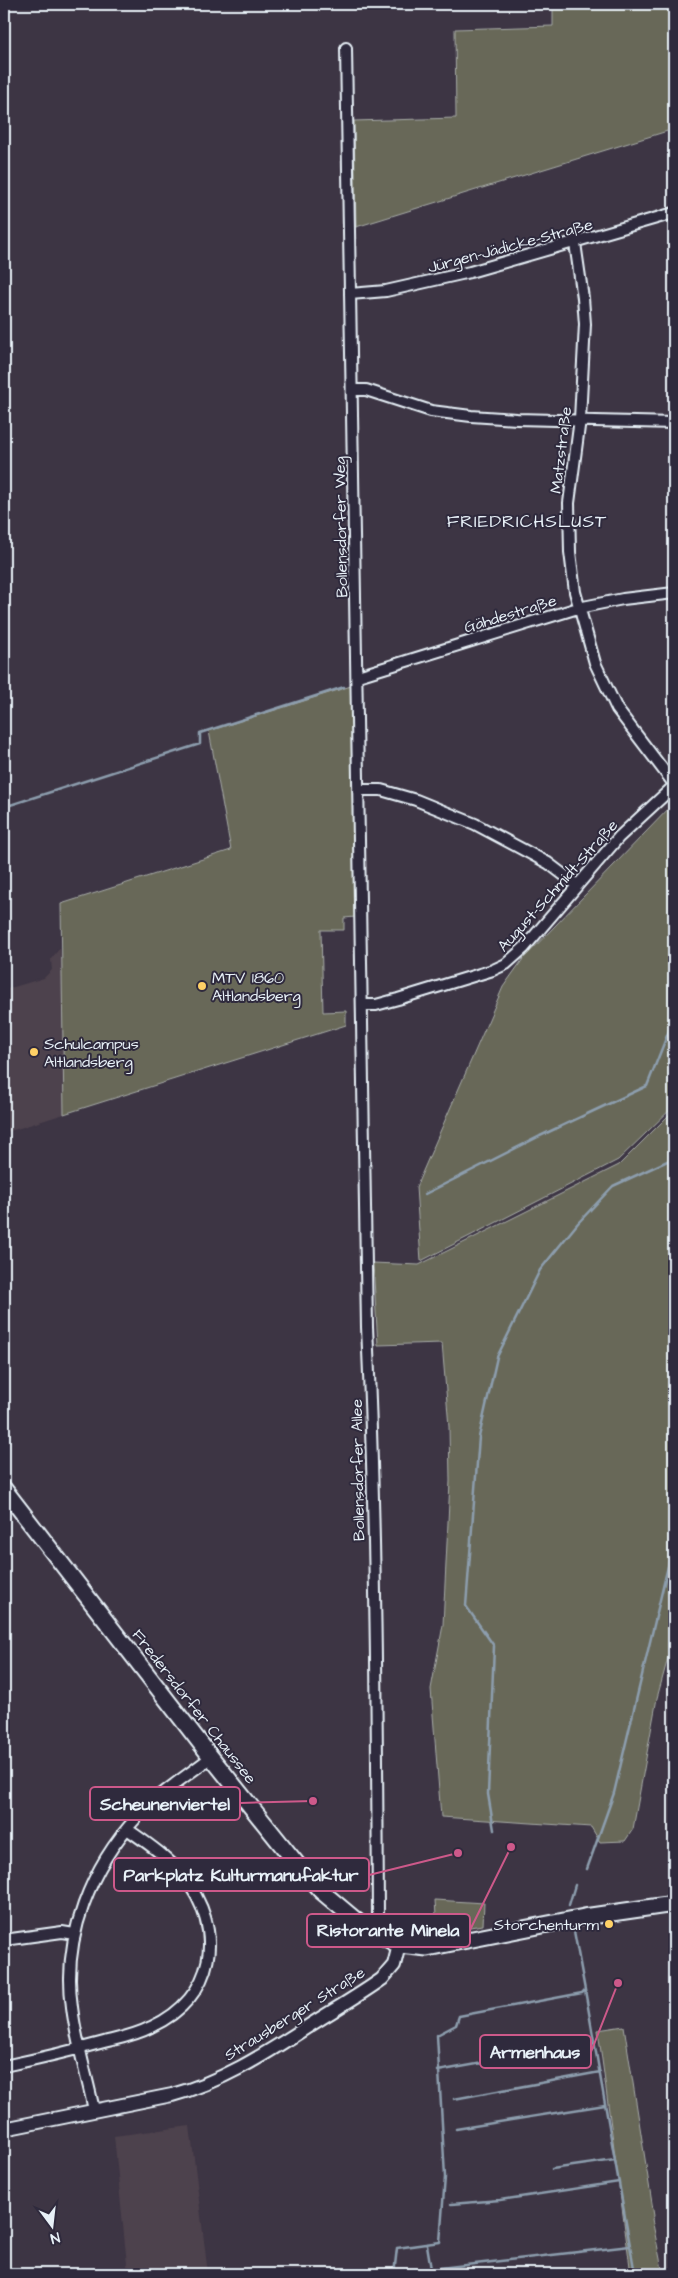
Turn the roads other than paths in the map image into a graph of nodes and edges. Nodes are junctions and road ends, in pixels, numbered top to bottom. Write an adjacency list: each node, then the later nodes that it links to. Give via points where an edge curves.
1 (346, 48): 4 (street, Bollensdorfer Weg)
2 (674, 213): 3 (street, Jürgen-Jädicke-Straße)
3 (575, 243): 4 (street, Jürgen-Jädicke-Straße, via 415,285); 6 (street, Matzstraße, via 585,324)
4 (350, 294): 5 (street, Bollensdorfer Weg)
5 (352, 390): 6 (street, via 366,390 431,410 463,415); 10 (street, Bollensdorfer Weg)
6 (580, 419): 7 (street); 9 (street, Matzstraße, via 570,481 568,528)
7 (674, 422)
8 (674, 593): 9 (street, Gähdestraße)
9 (578, 608): 10 (street, Gähdestraße); 11 (street, Matzstraße, via 595,663 617,709)
10 (358, 676): 12 (street, Bollensdorfer Weg)
11 (674, 785): 13 (street, August-Schmidt-Straße)
12 (358, 790): 13 (street, via 381,790 416,800 475,824 548,863); 14 (street, Bollensdorfer Weg)
13 (577, 885): 14 (street, August-Schmidt-Straße, via 524,948 506,964 398,999)
14 (363, 1006): 19 (street, Bollensdorfer Allee, via 377,1724 378,1918)
15 (4, 1489): 16 (main road, Fredersdorfer Chaussee)
16 (211, 1757): 17 (street, via 150,1804); 19 (main road, Fredersdorfer Chaussee, via 321,1891)
17 (127, 1829): 20 (street, via 90,1887); 23 (street, via 166,1858 193,1891 206,1919 208,1963 193,1996 162,2021 138,2032)
18 (674, 1904): 22 (main road, via 440,1946)
19 (373, 1933): 22 (main road, Fredersdorfer Chaussee)
20 (74, 1934): 21 (street, via 62,1932); 23 (street, via 70,1984)
21 (4, 1940)
22 (399, 1945): 25 (street, Strausberger Straße, via 394,1965 382,1979 226,2076 190,2090)
23 (80, 2049): 24 (street); 25 (street)
24 (4, 2066)
25 (94, 2110): 26 (street, Strausberger Straße)
26 (4, 2129)

